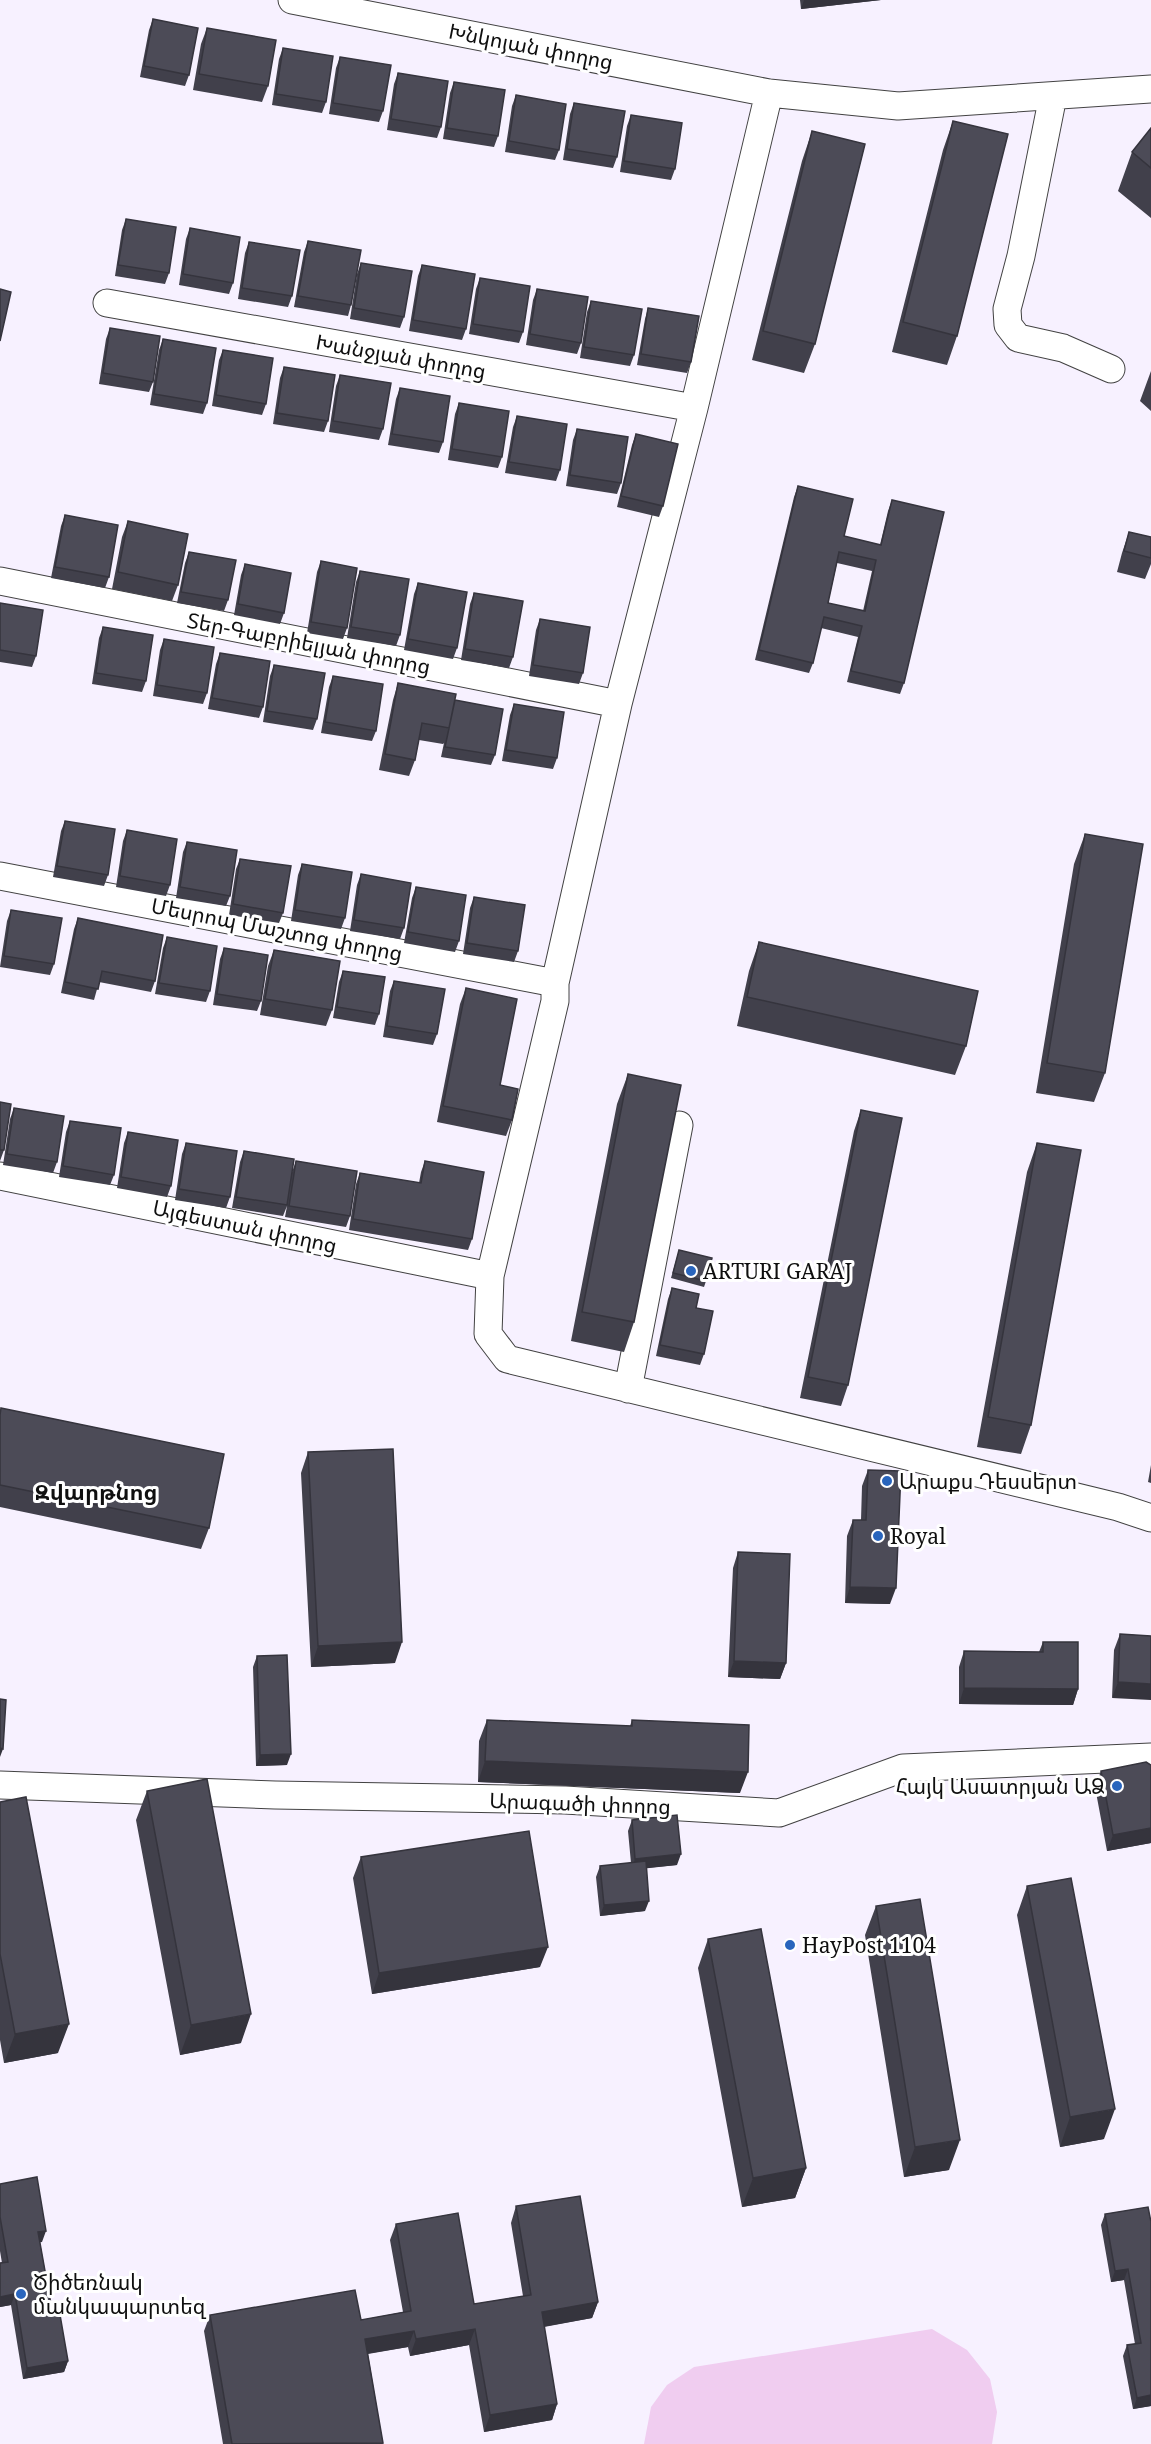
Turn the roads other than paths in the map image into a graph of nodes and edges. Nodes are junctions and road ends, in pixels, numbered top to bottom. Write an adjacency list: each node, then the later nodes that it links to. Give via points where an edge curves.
1 (292, 0): 3 (street, Խնկոյան փողոց)
2 (1151, 89): 4 (street, Խնկոյան փողոց)
3 (769, 93): 4 (street, Խնկոյան փողոց, via 898,106); 7 (street)
4 (1053, 96): 6 (street, via 1007,309 1008,325 1018,338 1063,348)
5 (107, 303): 7 (street, Խանջյան փողոց)
6 (1111, 369)
7 (694, 408): 9 (street)
8 (0, 581): 9 (street, Տեր-Գաբրիելյան փողոց)
9 (618, 704): 11 (street)
10 (0, 876): 11 (street, Մեսրոպ Մաշտոց փողոց)
11 (555, 983): 14 (street, via 555,1001)
12 (679, 1125): 15 (street)
13 (0, 1176): 14 (street, Այգեստան փողոց)
14 (490, 1276): 15 (street, via 488,1334 507,1359)
15 (628, 1389): 16 (street)
16 (1151, 1518)
17 (1151, 1757): 18 (street, Արագածի փողոց, via 903,1768 779,1814 564,1800)
18 (0, 1785)

